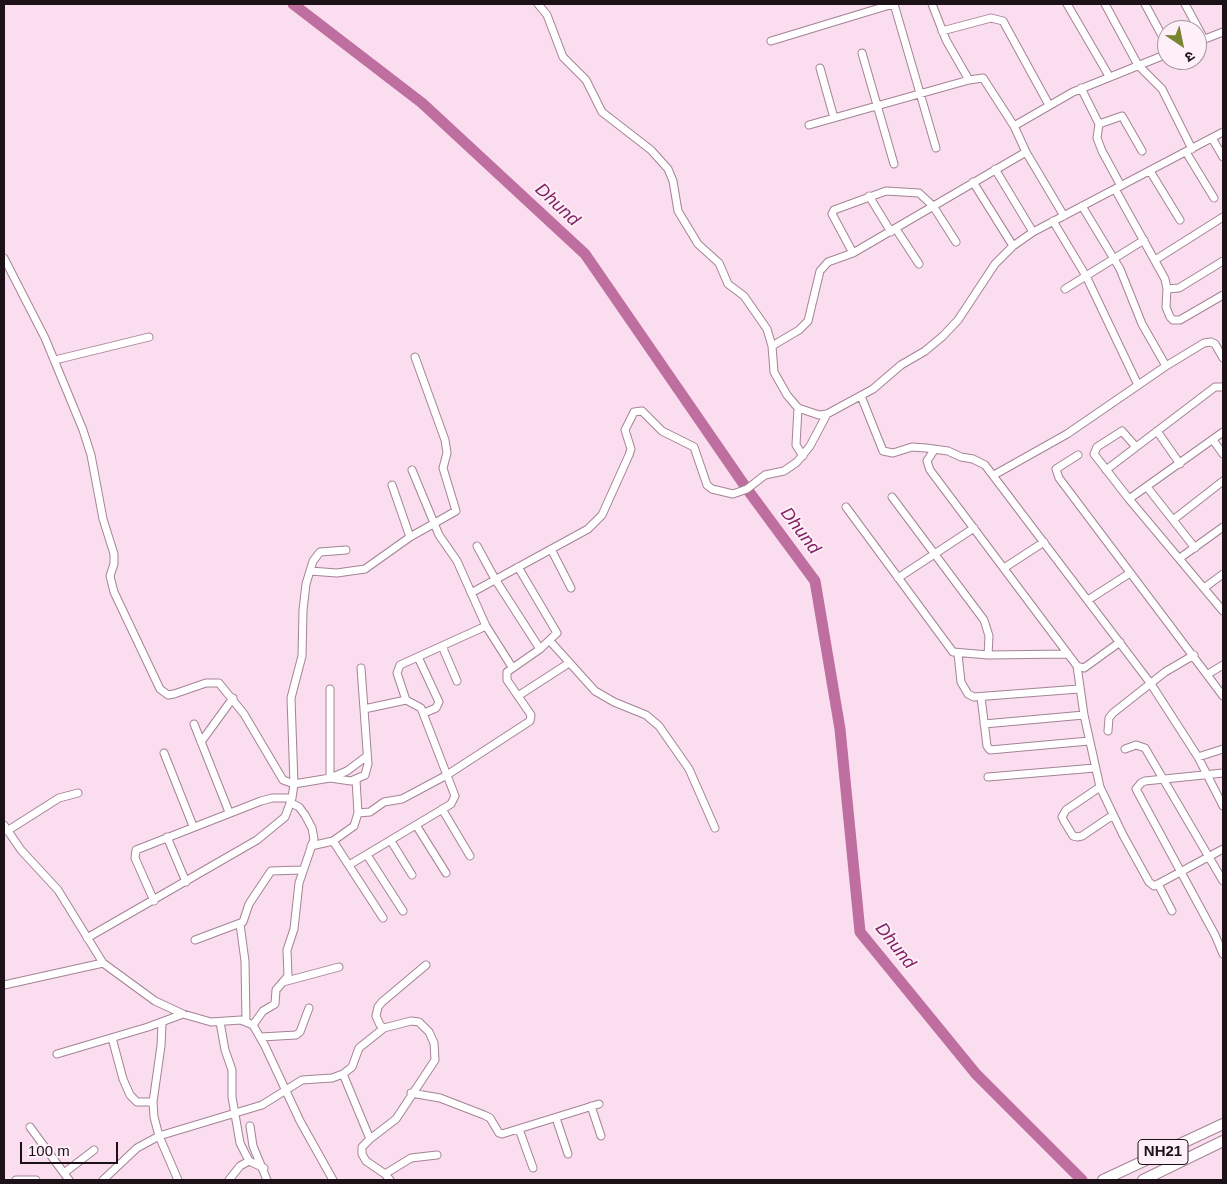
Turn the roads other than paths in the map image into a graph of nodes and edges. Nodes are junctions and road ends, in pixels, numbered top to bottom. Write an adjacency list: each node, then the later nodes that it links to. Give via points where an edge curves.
1 (538, 4): 64 (street, via 547,15 563,57 586,80 602,112 651,150 668,169 678,211 702,249 719,263 728,284 744,296 763,322)
2 (894, 4): 13 (street); 21 (street)
3 (932, 4): 10 (street)
4 (1067, 4): 18 (street)
5 (1105, 4): 16 (street)
6 (1145, 4): 9 (street)
7 (1185, 4): 8 (street)
8 (1191, 20)
9 (1157, 26)
10 (942, 31): 19 (street); 22 (street, via 991,18 1004,21)
11 (1223, 32): 12 (street)
12 (1207, 38)
13 (771, 41)
14 (862, 53): 23 (street)
15 (1157, 58): 16 (street)
16 (1138, 65): 18 (street); 32 (street, via 1162,89)
17 (820, 68): 24 (street)
18 (1109, 76): 20 (street)
19 (969, 80): 21 (street); 27 (street, via 983,78)
20 (1081, 88): 22 (street); 25 (street)
21 (921, 94): 23 (street); 30 (street)
22 (1049, 105): 27 (street)
23 (878, 106): 24 (street); 35 (street)
24 (834, 118): 26 (street)
25 (1099, 124): 31 (street, via 1122,116); 39 (street, via 1098,143)
26 (809, 125)
27 (1014, 126): 33 (street)
28 (1223, 132): 29 (street)
29 (1212, 138): 32 (street); 34 (street)
30 (936, 148)
31 (1142, 151)
32 (1189, 151): 37 (street); 41 (street)
33 (1026, 152): 36 (street); 44 (street)
34 (1223, 157)
35 (894, 164)
36 (995, 169): 38 (street); 49 (street)
37 (1150, 171): 39 (street); 45 (street)
38 (973, 182): 42 (street); 52 (street)
39 (1118, 188): 43 (street); 50 (street)
40 (869, 196): 42 (street, via 886,191 914,191); 48 (street); 53 (street, via 834,210 832,214)
41 (1214, 198)
42 (933, 206): 48 (street); 51 (street)
43 (1082, 206): 44 (street); 55 (street)
44 (1064, 216): 47 (street)
45 (1180, 220)
46 (1222, 220): 56 (street)
47 (1053, 221): 49 (street); 59 (street)
48 (894, 230): 53 (street); 58 (street)
49 (1033, 232): 52 (street)
50 (1144, 240): 55 (street); 56 (street)
51 (956, 242)
52 (1013, 246): 71 (street, via 995,264 952,328)
53 (853, 253): 64 (street, via 823,266 808,321)
54 (4, 258): 67 (street)
55 (1114, 258): 59 (street); 68 (street, via 1142,324)
56 (1156, 260): 61 (street)
57 (1223, 261): 61 (street, via 1179,288)
58 (919, 264)
59 (1086, 276): 60 (street); 69 (street)
60 (1064, 289)
61 (1167, 289): 62 (street, via 1166,307 1170,317 1176,320 1187,317)
62 (1223, 295)
63 (148, 337): 67 (street)
64 (772, 346): 72 (street, via 777,380)
65 (416, 357): 93 (street, via 445,440 444,468 456,506 452,515)
66 (1223, 358): 68 (street, via 1211,342)
67 (55, 360): 138 (street, via 91,455 103,519 114,554 110,576 114,592 155,680 168,695 206,683 219,684)
68 (1166, 366): 69 (street)
69 (1138, 385): 85 (street, via 1067,434)
70 (1223, 387): 74 (street, via 1215,387)
71 (861, 396): 73 (street); 78 (street, via 883,451 893,453 912,447)
72 (798, 408): 73 (street, via 811,414); 81 (street, via 796,445)
73 (827, 414): 81 (street)
74 (1157, 431): 77 (street); 82 (street)
75 (1223, 432): 76 (street)
76 (1213, 440): 79 (street); 82 (street)
77 (1136, 447): 84 (street); 84 (street, via 1122,431 1096,447 1094,454)
78 (934, 450): 85 (street, via 980,461); 95 (street, via 927,461 930,470)
79 (1223, 454)
80 (1078, 455): 107 (street, via 1059,466 1056,473)
81 (803, 456): 100 (street, via 790,468 765,475 741,492 726,494 707,485 694,447 662,431 638,410 630,417 625,430 631,449 629,455 602,515 588,529)
82 (1180, 464): 88 (street)
83 (412, 470): 93 (street)
84 (1106, 470): 90 (street)
85 (994, 475): 97 (street)
86 (1223, 481): 92 (street)
87 (392, 486): 96 (street)
88 (1147, 487): 90 (street); 92 (street)
89 (892, 497): 102 (street)
90 (1129, 499): 103 (street)
91 (846, 507): 109 (street)
92 (1173, 520): 99 (street)
93 (433, 525): 96 (street); 113 (street, via 457,561)
94 (1223, 527): 99 (street)
95 (974, 528): 102 (street); 105 (street)
96 (410, 537): 106 (street, via 366,568)
97 (1044, 542): 105 (street); 114 (street)
98 (477, 546): 110 (street)
99 (1194, 548): 103 (street)
100 (550, 549): 104 (street); 111 (street)
101 (346, 550): 106 (street, via 320,552 315,556)
102 (936, 553): 109 (street); 123 (street, via 984,620 989,636)
103 (1180, 558): 112 (street)
104 (518, 566): 110 (street); 117 (street, via 556,629 557,633)
105 (1004, 568): 122 (street)
106 (310, 571): 162 (street, via 304,597 302,656 291,698)
107 (1130, 573): 114 (street); 124 (street)
108 (1223, 574): 112 (street)
109 (898, 578): 121 (street, via 949,648)
110 (495, 579): 113 (street); 120 (street)
111 (571, 588)
112 (1204, 588): 115 (street)
113 (470, 593): 116 (street)
114 (1088, 600): 118 (street)
115 (1223, 611)
116 (486, 626): 119 (street); 129 (street)
117 (550, 641): 120 (street); 126 (street)
118 (1120, 642): 128 (street, via 1084,668); 133 (street)
119 (442, 646): 125 (street); 132 (street)
120 (540, 649): 129 (street)
121 (958, 654): 123 (street); 139 (street, via 964,688 968,694)
122 (1068, 654): 123 (street); 128 (street)
123 (988, 655)
124 (1194, 655): 131 (street); 133 (street)
125 (418, 656): 140 (street, via 397,669); 142 (street, via 439,702 436,708)
126 (569, 663): 136 (street); 174 (street, via 595,691 646,715 659,726 689,769)
127 (1223, 665): 131 (street)
128 (1077, 666): 135 (street)
129 (512, 667): 136 (street, via 506,676)
130 (361, 668): 141 (street)
131 (1208, 674): 137 (street)
132 (458, 681)
133 (1151, 684): 146 (street, via 1113,713 1109,718); 153 (street)
134 (330, 689): 159 (street)
135 (1080, 689): 139 (street); 143 (street)
136 (518, 696): 156 (street, via 531,715 530,721)
137 (1223, 696)
138 (233, 698): 148 (street); 162 (street, via 279,775 287,783)
139 (981, 698): 145 (street)
140 (406, 700): 141 (street); 142 (street, via 417,704)
141 (364, 709): 152 (street)
142 (424, 713): 156 (street)
143 (1084, 715): 145 (street); 147 (street)
144 (194, 724): 148 (street)
145 (984, 724): 147 (street, via 990,750)
146 (1108, 731)
147 (1089, 741): 154 (street)
148 (201, 742): 168 (street)
149 (1125, 749): 160 (street, via 1136,745 1145,748)
150 (1223, 749): 153 (street)
151 (164, 753): 172 (street)
152 (367, 756): 159 (street, via 347,771); 161 (street, via 365,775)
153 (1198, 757): 157 (street)
154 (1095, 768): 158 (street); 163 (street)
155 (1223, 773): 157 (street)
156 (447, 775): 167 (street, via 455,796 451,804); 169 (street, via 402,799 384,802 370,812)
157 (1208, 776): 160 (street); 166 (street)
158 (988, 777)
159 (330, 778): 161 (street); 162 (street)
160 (1164, 779): 182 (street); 185 (street, via 1141,783 1136,789)
161 (356, 780): 169 (street)
162 (298, 783): 165 (street)
163 (1100, 787): 170 (street); 170 (street, via 1066,810 1062,817 1073,836 1077,837)
164 (78, 793): 173 (street, via 59,798)
165 (295, 803): 168 (street, via 272,798); 178 (street, via 314,834); 189 (street, via 273,829)
166 (1223, 806)
167 (442, 810): 171 (street); 181 (street)
168 (229, 812): 172 (street)
169 (358, 813): 177 (street, via 354,826)
170 (1113, 815): 190 (street, via 1149,882 1154,886)
171 (416, 825): 176 (street); 186 (street)
172 (193, 826): 175 (street)
173 (5, 828): 196 (street, via 58,890)
174 (715, 828)
175 (167, 837): 189 (street); 191 (street, via 140,848 135,854)
176 (391, 840): 180 (street); 187 (street)
177 (333, 841): 178 (street); 183 (street)
178 (311, 846): 184 (street)
179 (1223, 849): 182 (street)
180 (367, 854): 183 (street); 193 (street)
181 (470, 856)
182 (1210, 857): 185 (street); 188 (street)
183 (349, 865): 194 (street)
184 (301, 870): 195 (street, via 275,870 267,874); 202 (street, via 294,929 286,950 288,976)
185 (1180, 872): 190 (street); 198 (street)
186 (446, 873)
187 (412, 876)
188 (1223, 881)
189 (186, 882): 191 (street)
190 (1158, 884): 192 (street)
191 (154, 901): 196 (street)
192 (1172, 910)
193 (403, 911)
194 (383, 918)
195 (240, 924): 197 (street); 206 (street, via 245,961)
196 (87, 938): 199 (street)
197 (195, 940)
198 (1223, 954)
199 (103, 963): 203 (street); 205 (street, via 155,1001)
200 (426, 965): 210 (street, via 378,1007 376,1016)
201 (339, 967): 202 (street)
202 (284, 982): 209 (street, via 276,990 275,1004 263,1011)
203 (4, 985)
204 (308, 1008): 211 (street, via 296,1035)
205 (183, 1014): 207 (street); 208 (street)
206 (246, 1021): 207 (street); 209 (street)
207 (220, 1022): 220 (street, via 232,1070)
208 (162, 1023): 212 (street); 217 (street)
209 (253, 1025): 211 (street)
210 (384, 1028): 214 (street, via 360,1048 352,1067); 216 (street, via 419,1022 434,1043 435,1060)
211 (261, 1037): 215 (street)
212 (112, 1038): 213 (street); 217 (street, via 130,1095 137,1102)
213 (58, 1054)
214 (343, 1074): 215 (street, via 302,1080); 228 (street)
215 (285, 1090): 220 (street, via 262,1105); 245 (street)
216 (411, 1093): 225 (street, via 440,1098 484,1115 490,1118 499,1133); 228 (street, via 396,1119)
217 (153, 1102): 226 (street)
218 (599, 1104): 219 (street)
219 (591, 1106): 221 (street); 227 (street)
220 (235, 1113): 226 (street); 233 (street, via 240,1143)
221 (556, 1118): 225 (street); 231 (street)
222 (1223, 1124): 247 (highway, NH21)
223 (250, 1126): 234 (street, via 254,1146)
224 (30, 1127): 236 (street)
225 (519, 1129): 235 (street)
226 (158, 1136): 241 (street, via 137,1148); 242 (street)
227 (601, 1136)
228 (370, 1139): 237 (street, via 362,1147 362,1154)
229 (1223, 1142): 248 (highway, NH21)
230 (94, 1150): 236 (street)
231 (568, 1154)
232 (437, 1155): 237 (street, via 414,1157)
233 (249, 1161): 234 (street); 243 (street)
234 (264, 1168): 244 (street)
235 (534, 1168)
236 (64, 1174): 240 (street)
237 (385, 1174): 246 (street)
238 (16, 1180): 239 (street)
239 (36, 1180)
240 (69, 1180)
241 (103, 1180)
242 (178, 1180)
243 (229, 1180)
244 (268, 1180)
245 (334, 1180)
246 (390, 1180)
247 (1103, 1180)
248 (1143, 1180)

